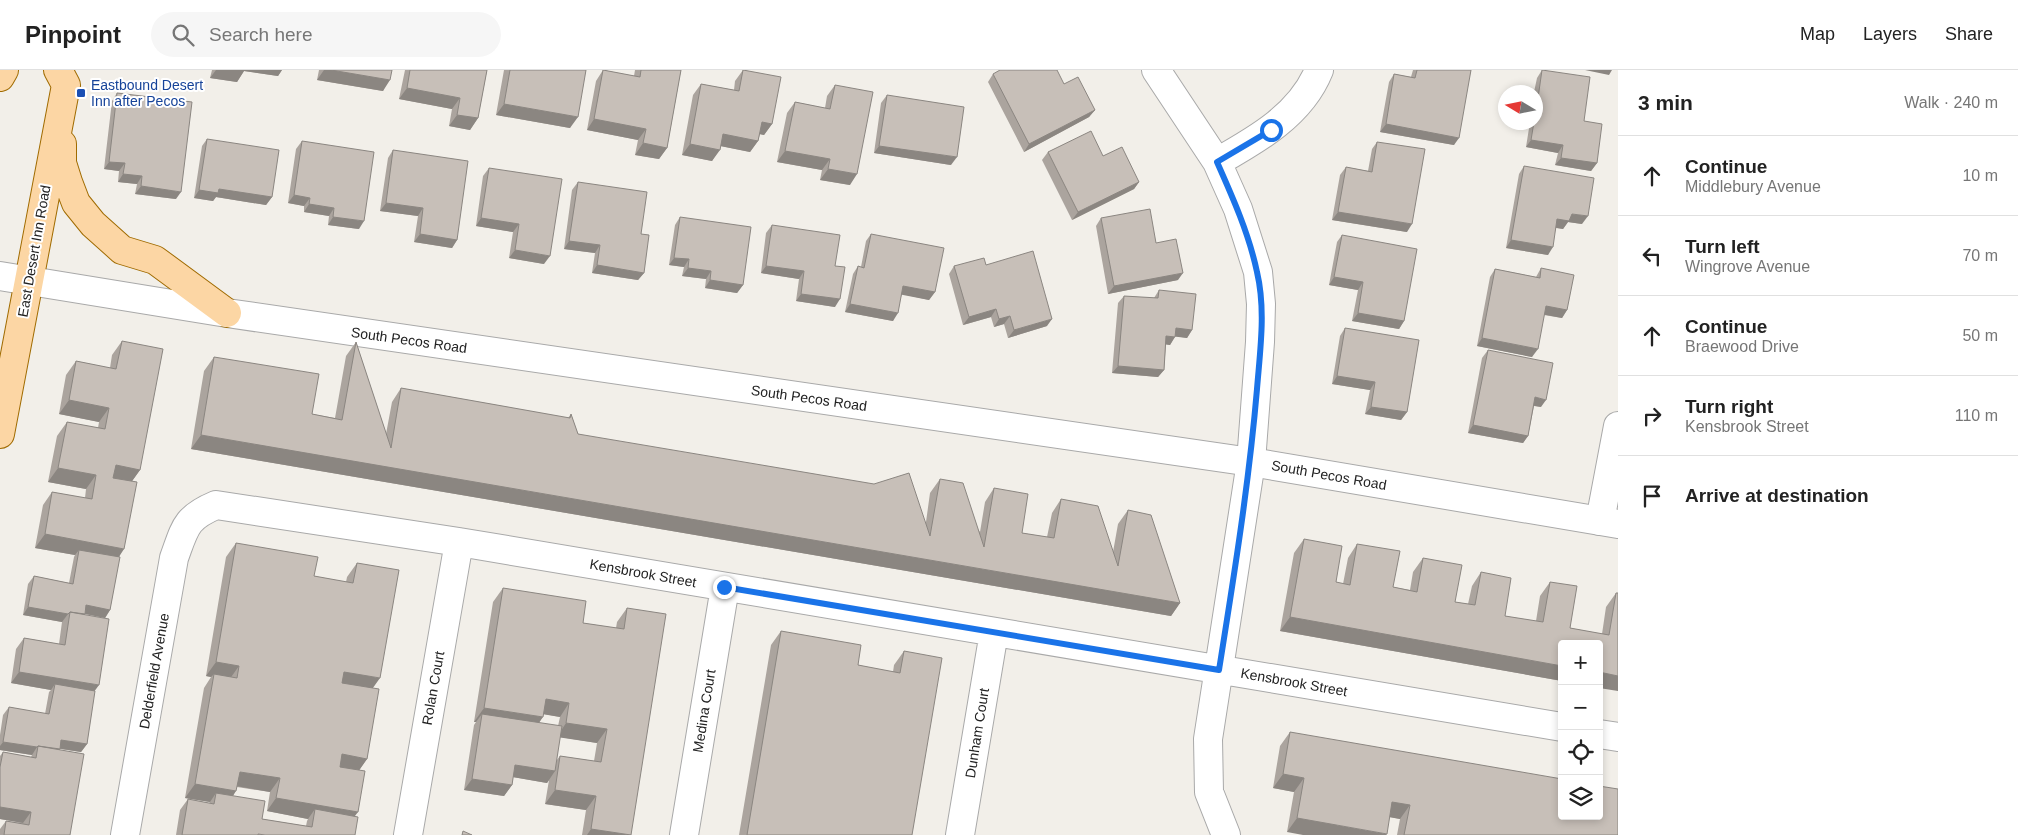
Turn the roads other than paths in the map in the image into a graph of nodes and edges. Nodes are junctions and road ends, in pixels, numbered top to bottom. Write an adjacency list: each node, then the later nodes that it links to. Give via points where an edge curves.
1 (4, 70): 5 (main road)
2 (58, 70): 6 (main road, East Desert Inn Road, via 66,85)
3 (1156, 70): 7 (street)
4 (1318, 70): 7 (street, via 1297,105 1271,130)
5 (0, 77)
6 (62, 104): 9 (main road, East Desert Inn Road); 10 (main road, via 62,163 76,203 122,250 155,260)
7 (1217, 162): 13 (street, via 1238,209 1258,272 1260,342)
8 (0, 276): 9 (street, South Pecos Road)
9 (29, 281): 10 (street, South Pecos Road); 12 (main road, East Desert Inn Road)
10 (227, 313): 13 (street, South Pecos Road)
11 (1618, 426): 15 (street)
12 (0, 434)
13 (1251, 462): 15 (street, South Pecos Road); 19 (street)
14 (198, 513): 16 (street, Kensbrook Street, via 216,505); 23 (street, Delderfield Avenue, via 187,524 174,558)
15 (1609, 523)
16 (459, 542): 17 (street, Kensbrook Street); 24 (street, Rolan Court)
17 (724, 587): 18 (street, Kensbrook Street); 25 (street, Medina Court)
18 (994, 632): 19 (street, Kensbrook Street); 26 (street, Dunham Court)
19 (1219, 670): 20 (street, Kensbrook Street); 27 (street, via 1208,739 1209,792)
20 (1558, 726)
21 (1603, 735): 22 (street)
22 (1618, 737)
23 (125, 835)
24 (408, 835)
25 (684, 835)
26 (960, 835)
27 (1226, 835)

